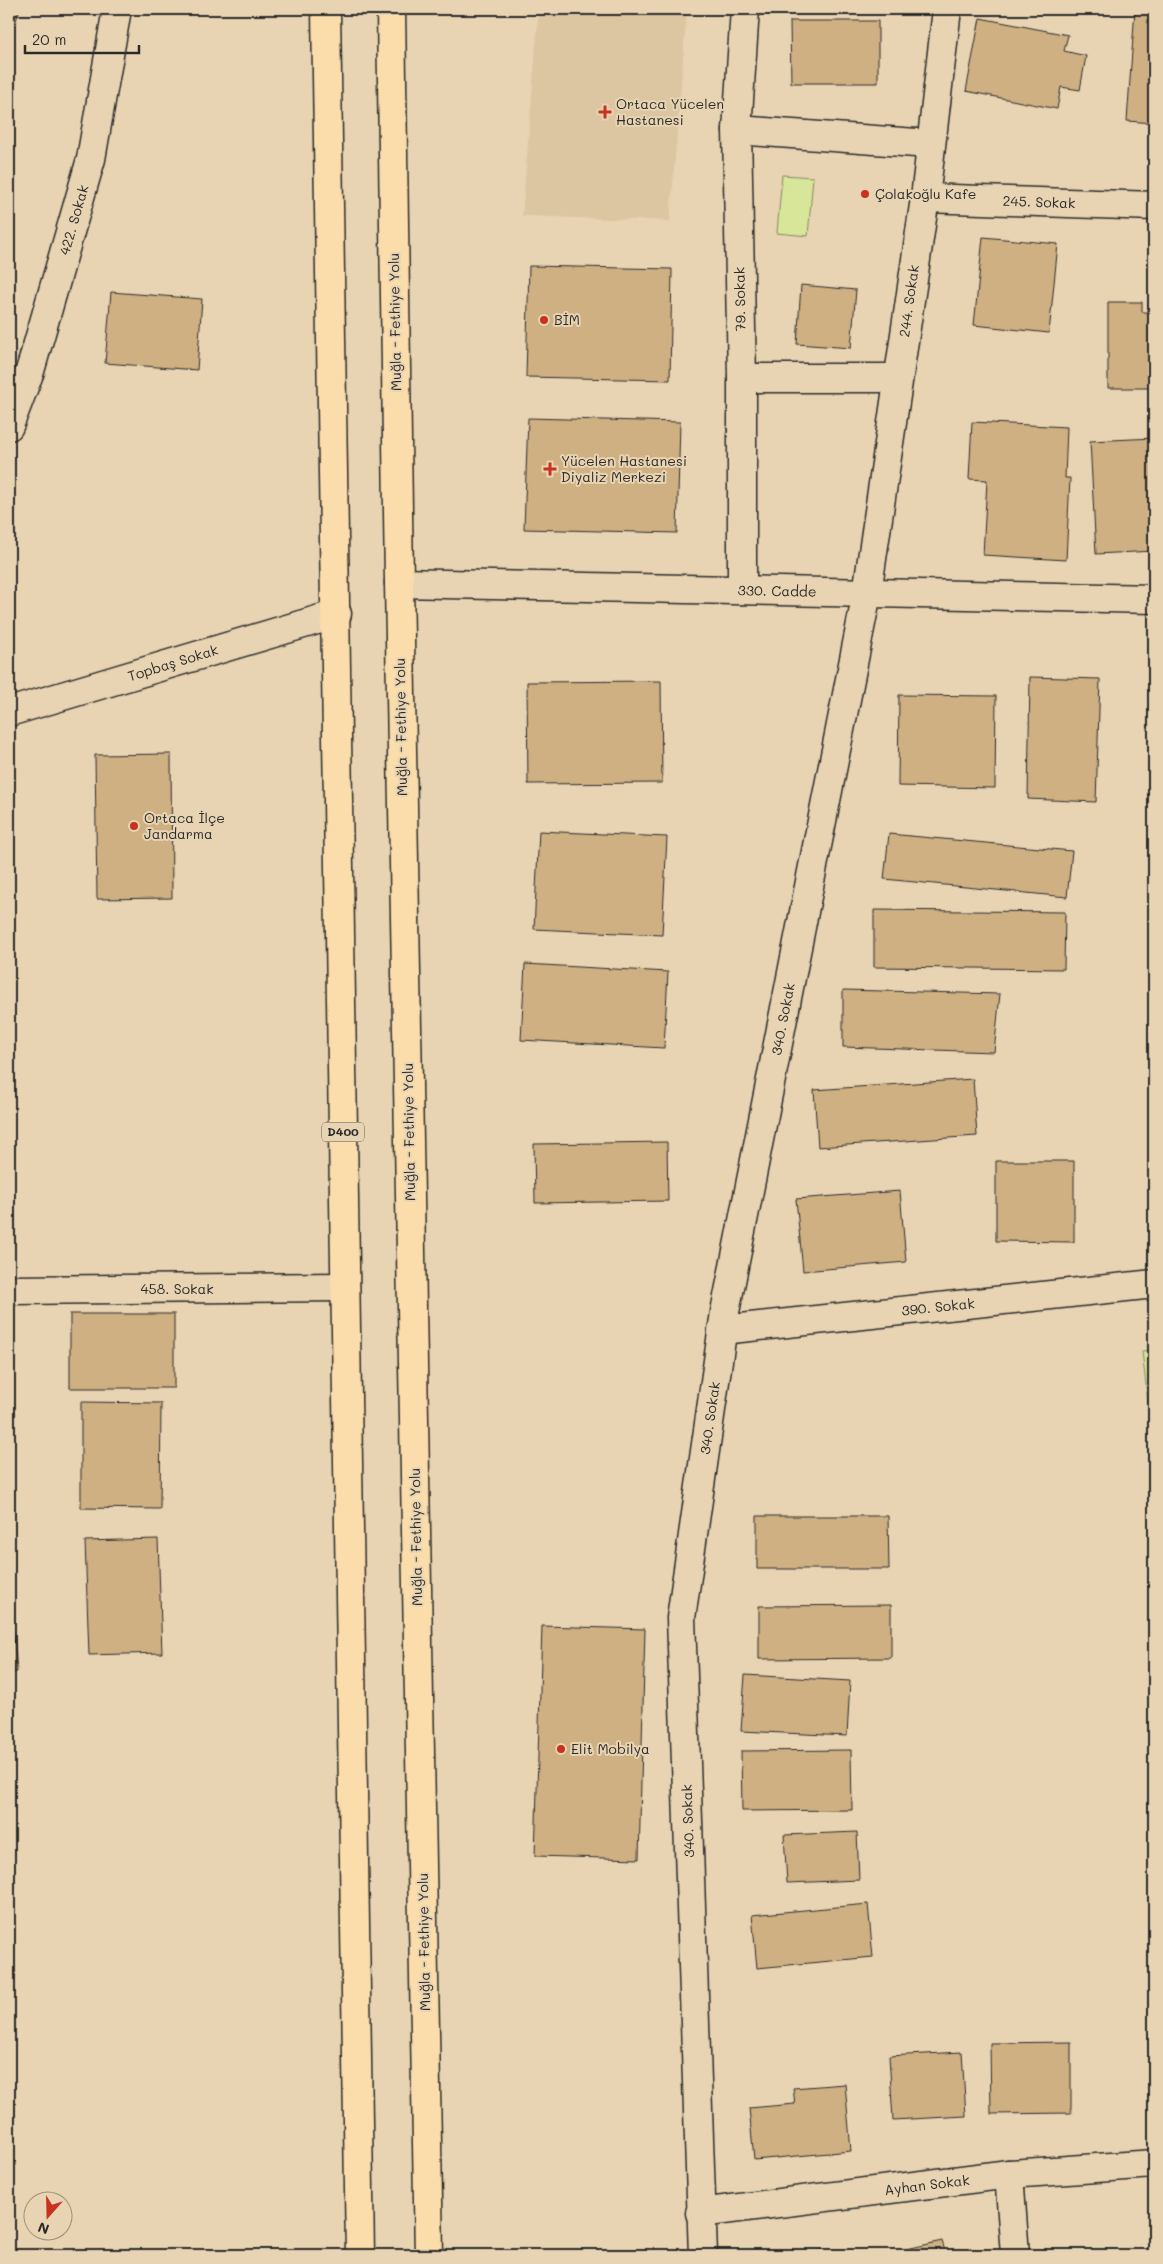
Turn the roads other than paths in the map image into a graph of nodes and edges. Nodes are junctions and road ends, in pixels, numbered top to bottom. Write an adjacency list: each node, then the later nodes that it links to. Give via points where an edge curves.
1 (117, 9): 12 (street, 422. Sokak, via 91,159 30,371)
2 (326, 9): 17 (highway, D400)
3 (391, 9): 13 (highway, Muğla - Fethiye Yolu)
4 (745, 9): 6 (street, 79. Sokak)
5 (947, 9): 7 (street, 244. Sokak)
6 (737, 130): 7 (street); 10 (street, 79. Sokak)
7 (930, 144): 8 (street, 244. Sokak)
8 (924, 198): 9 (street, 245. Sokak); 11 (street, 244. Sokak)
9 (1154, 206)
10 (742, 378): 11 (street); 14 (street, 79. Sokak)
11 (898, 378): 15 (street, 244. Sokak)
12 (9, 426)
13 (399, 583): 14 (street, 330. Cadde); 27 (highway, Muğla - Fethiye Yolu)
14 (742, 590): 15 (street, 330. Cadde)
15 (867, 593): 16 (street, 330. Cadde); 22 (street, 340. Sokak)
16 (1154, 599)
17 (337, 614): 18 (street, Topbaş Sokak); 20 (highway, D400)
18 (9, 712)
19 (1154, 1284): 22 (street, 390. Sokak)
20 (346, 1287): 21 (street, 458. Sokak); 26 (highway, D400)
21 (9, 1290)
22 (722, 1330): 25 (street, 340. Sokak, via 681,1618)
23 (1154, 2164): 24 (street, Ayhan Sokak)
24 (1009, 2174): 25 (street, Ayhan Sokak); 29 (street)
25 (700, 2214): 28 (street, 340. Sokak)
26 (360, 2255)
27 (429, 2255)
28 (703, 2255)
29 (1015, 2255)

